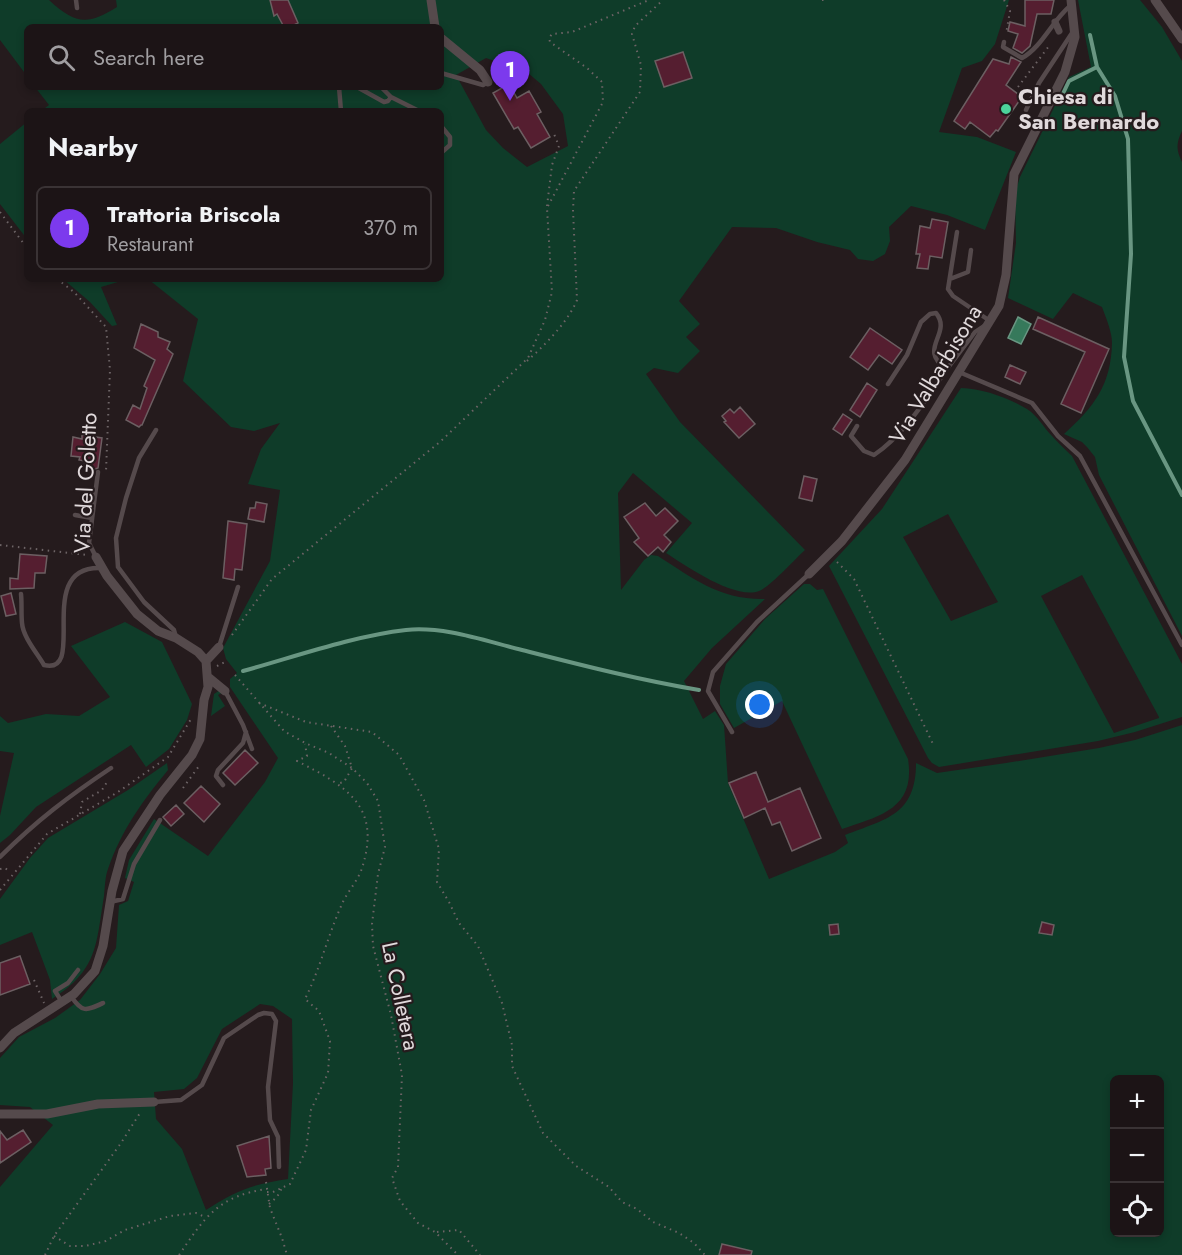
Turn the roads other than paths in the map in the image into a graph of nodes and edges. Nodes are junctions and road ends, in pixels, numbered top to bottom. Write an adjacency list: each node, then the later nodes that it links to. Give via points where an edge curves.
1 (76, 0): 5 (lane)
2 (431, 0): 7 (street)
3 (1155, 0): 10 (street)
4 (1072, 2): 6 (lane); 8 (street, Via Valbarbisona)
5 (77, 8)
6 (1055, 22): 9 (street); 12 (lane, via 1022,58 1003,47)
7 (435, 24)
8 (1074, 29): 21 (lane); 27 (street, Via Valbarbisona, via 1074,44 1065,72 1014,174 1006,275 999,306)
9 (1059, 31)
10 (1180, 33)
11 (444, 40): 14 (street, via 480,70)
12 (1004, 42)
13 (444, 74): 14 (lane, via 483,85)
14 (488, 82)
15 (339, 90): 19 (lane)
16 (362, 90): 18 (lane, via 384,102)
17 (384, 90): 18 (lane)
18 (391, 97): 20 (lane)
19 (341, 108)
20 (412, 108)
21 (1026, 110)
22 (444, 129): 23 (lane, via 450,136 450,145)
23 (444, 150)
24 (957, 232): 26 (lane)
25 (971, 250): 26 (lane, via 968,272)
26 (950, 279): 27 (lane, via 948,289 953,296)
27 (990, 321): 28 (lane, via 975,332); 29 (street, Via Valbarbisona)
28 (947, 369): 30 (lane, via 936,362 933,352 940,319 933,313 921,322 907,356); 31 (lane, via 913,416 874,455 864,451 851,436)
29 (959, 372): 38 (street, Via Valbarbisona, via 905,460 831,557); 42 (lane, via 1032,403 1080,456)
30 (888, 384)
31 (857, 426)
32 (156, 430): 41 (lane, via 139,458 126,498 116,538 117,557 118,567 129,583 174,630)
33 (98, 472): 35 (lane)
34 (75, 515): 35 (lane)
35 (92, 518): 36 (lane, via 89,543)
36 (96, 556): 37 (street, Via del Goletto)
37 (102, 568): 40 (lane, via 76,573 71,579 64,610 63,652 56,666 44,665 28,641 22,624); 41 (street, Via del Goletto, via 137,614 158,631)
38 (809, 574): 48 (lane, via 757,622 713,672 708,692)
39 (238, 587): 43 (lane)
40 (21, 594)
41 (176, 638): 44 (street, Via del Goletto)
42 (1182, 645)
43 (219, 647): 44 (street)
44 (206, 661): 45 (street)
45 (208, 682): 46 (street); 54 (street, via 200,739 123,851)
46 (225, 691): 47 (lane)
47 (246, 732): 49 (lane); 51 (lane, via 243,743 218,770 216,776)
48 (732, 732)
49 (252, 749)
50 (111, 768): 53 (lane, via 61,802)
51 (223, 785)
52 (160, 820): 54 (lane, via 134,864 123,899)
53 (0, 857)
54 (110, 902): 56 (street, via 95,971)
55 (78, 970): 57 (lane, via 55,991)
56 (71, 996): 57 (street); 58 (lane, via 83,1009)
57 (62, 1002): 59 (street, via 14,1033)
58 (103, 1003)
59 (0, 1048)
60 (150, 1102): 61 (street, via 98,1104 47,1114); 62 (lane, via 181,1100 202,1085 224,1038 258,1015 272,1014 276,1021 268,1088 270,1120 278,1137)
61 (0, 1114)
62 (279, 1167)

